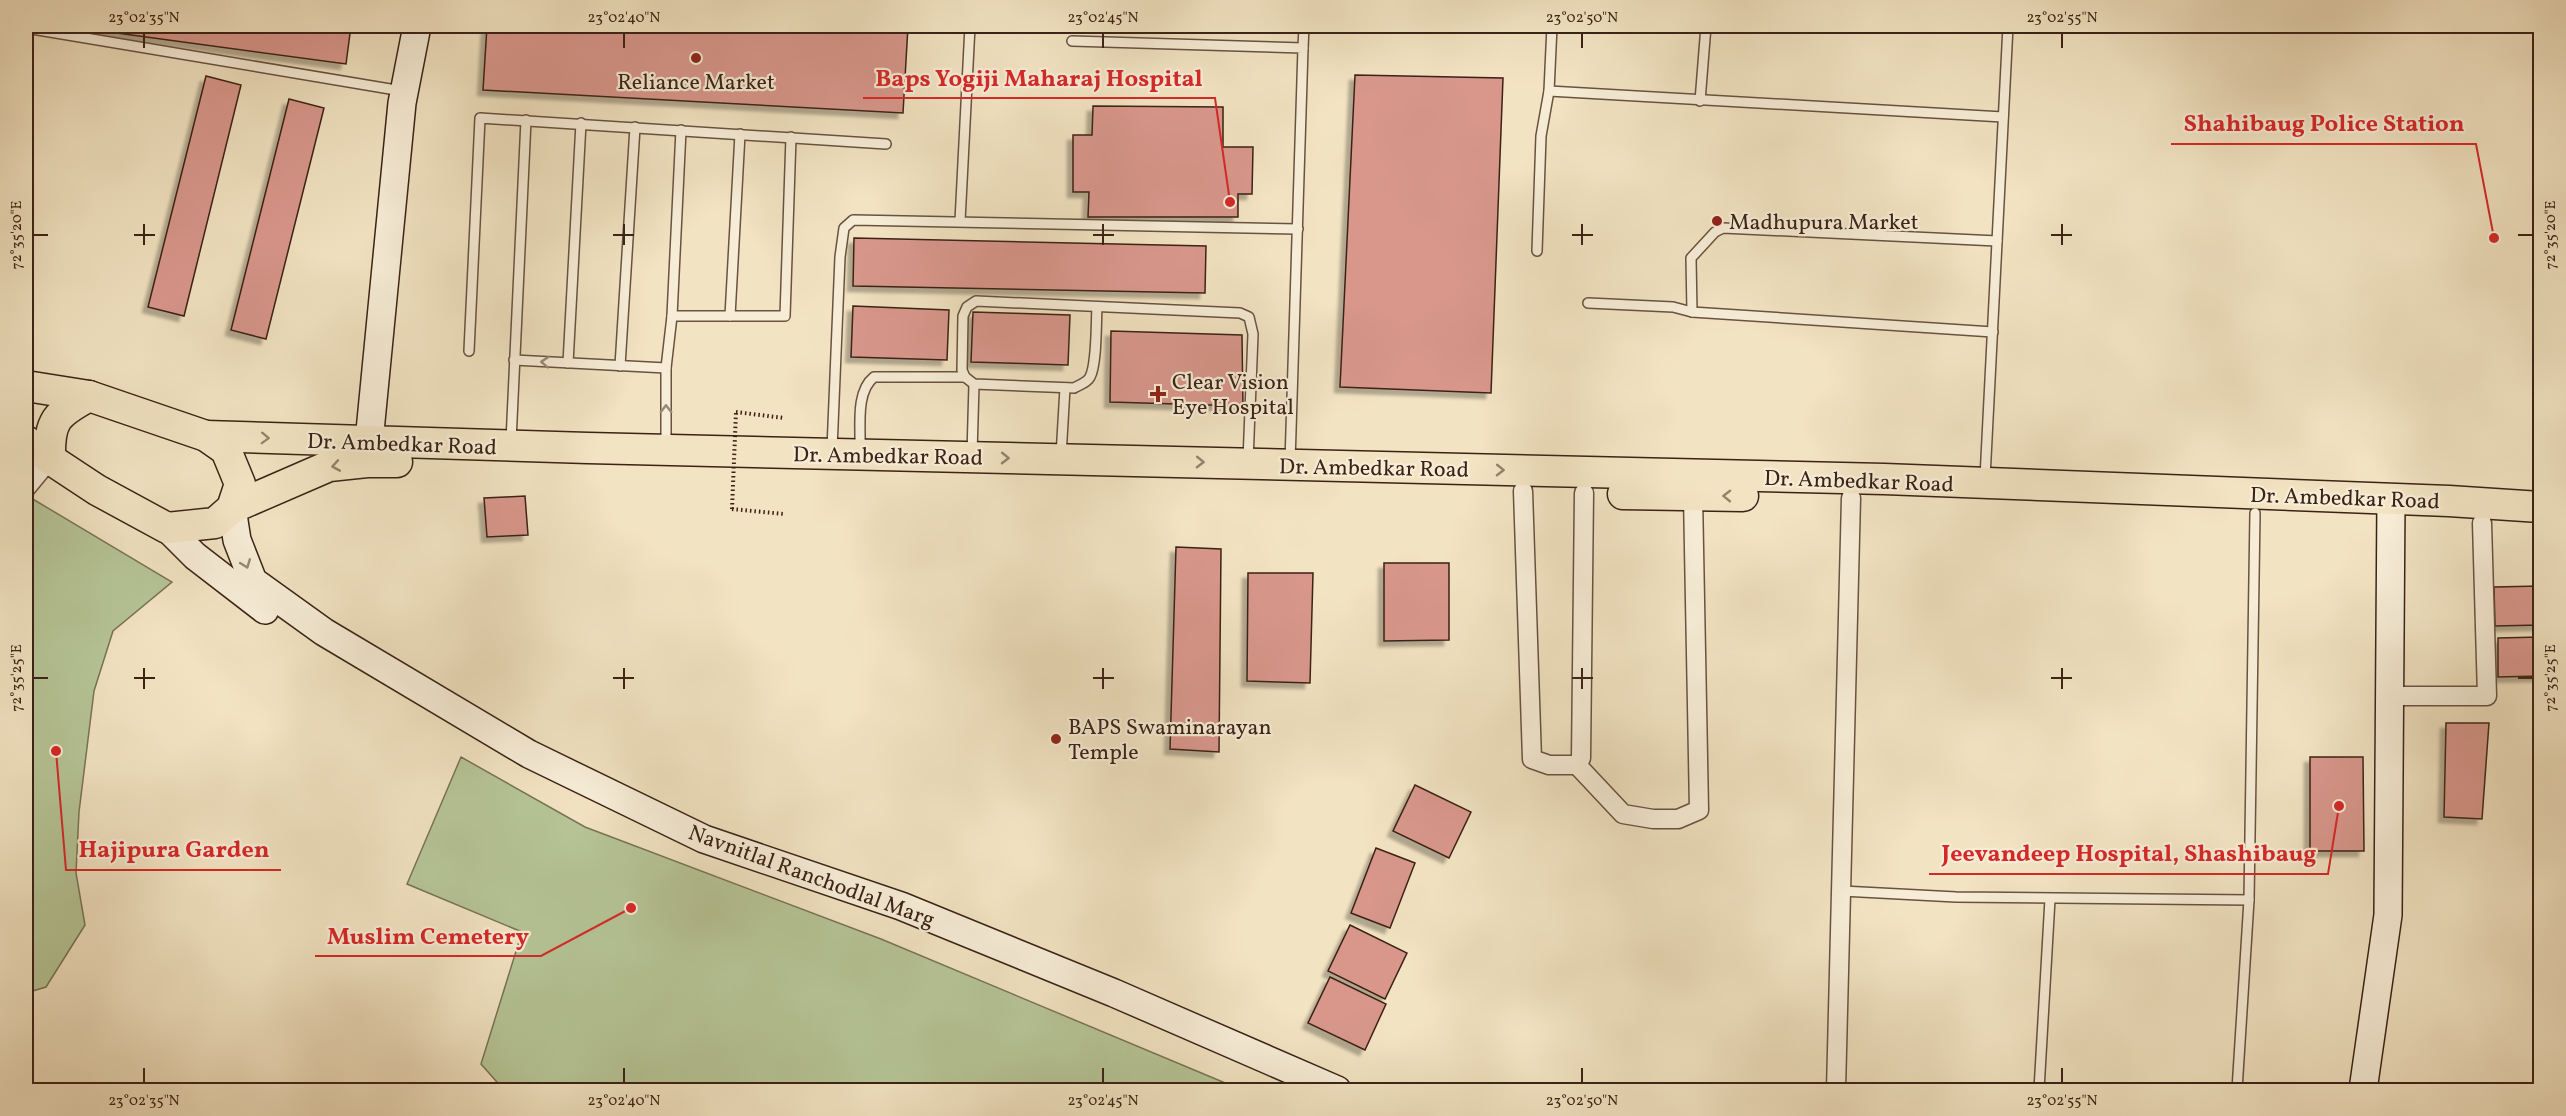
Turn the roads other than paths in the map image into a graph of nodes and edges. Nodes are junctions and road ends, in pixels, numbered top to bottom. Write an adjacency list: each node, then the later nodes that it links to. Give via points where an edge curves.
1 (417, 26): 10 (main road)
2 (970, 26): 21 (lane)
3 (1304, 26): 9 (lane)
4 (1552, 26): 11 (lane)
5 (1706, 26): 12 (lane)
6 (2008, 26): 13 (lane)
7 (26, 28): 10 (lane)
8 (1072, 41): 9 (lane)
9 (1304, 48): 22 (lane)
10 (404, 92): 45 (main road)
11 (1549, 92): 12 (lane); 24 (lane, via 1541,136)
12 (1700, 101): 13 (lane)
13 (2003, 117): 23 (lane)
14 (526, 120): 15 (lane); 31 (lane, via 480,118); 32 (lane)
15 (581, 123): 16 (lane); 33 (lane)
16 (635, 127): 17 (lane); 34 (lane)
17 (681, 130): 18 (lane); 28 (lane)
18 (740, 134): 19 (lane); 29 (lane)
19 (791, 137): 20 (lane); 29 (lane, via 785,316)
20 (886, 144)
21 (960, 221): 22 (lane); 46 (lane, via 859,219 844,228 840,256)
22 (1298, 229): 51 (lane)
23 (1997, 241): 27 (lane, via 1723,228 1691,258); 30 (lane)
24 (1537, 251)
25 (1588, 303): 27 (lane, via 1673,307)
26 (1097, 307): 36 (lane, via 976,301 963,316); 39 (lane, via 1090,377 1074,388); 50 (lane, via 1240,313 1249,317 1253,334)
27 (1692, 312): 30 (lane)
28 (672, 316): 29 (lane); 35 (lane)
29 (730, 316)
30 (1993, 332): 52 (lane)
31 (469, 351)
32 (514, 360): 33 (lane, one-way to 32); 43 (lane)
33 (568, 363): 34 (lane)
34 (620, 366): 35 (lane)
35 (666, 368): 44 (lane, one-way to 35)
36 (965, 377): 37 (lane); 46 (lane, via 874,377 863,393)
37 (974, 384): 39 (lane); 47 (lane)
38 (26, 386): 40 (main road)
39 (1065, 388): 49 (lane)
40 (89, 396): 41 (main road); 48 (main road, via 61,412 50,432)
41 (206, 436): 45 (main road, Dr. Ambedkar Road, one-way to 45); 59 (main road, via 226,450 240,484)
42 (26, 441): 48 (main road)
43 (510, 446): 44 (main road, Dr. Ambedkar Road); 45 (main road, Dr. Ambedkar Road)
44 (666, 450): 46 (main road, Dr. Ambedkar Road)
45 (367, 452): 54 (main road, Dr. Ambedkar Road); 59 (main road, Dr. Ambedkar Road, one-way to 59)
46 (846, 454): 47 (main road, Dr. Ambedkar Road)
47 (972, 457): 49 (main road, Dr. Ambedkar Road, one-way to 49)
48 (50, 459): 53 (street); 64 (main road)
49 (1061, 459): 50 (main road, Dr. Ambedkar Road, one-way to 50)
50 (1248, 464): 51 (main road, Dr. Ambedkar Road)
51 (1290, 465): 52 (main road, Dr. Ambedkar Road, one-way to 52)
52 (1985, 484): 60 (main road, Dr. Ambedkar Road)
53 (26, 488)
54 (1523, 491): 55 (main road, Dr. Ambedkar Road); 66 (street, via 1532,759 1549,765)
55 (1584, 493): 56 (main road, Dr. Ambedkar Road); 66 (street, via 1581,758)
56 (1693, 496): 57 (main road, Dr. Ambedkar Road, one-way to 56); 66 (street, via 1699,810 1678,819 1623,814)
57 (1851, 498): 61 (main road, Dr. Ambedkar Road); 67 (street)
58 (2541, 507): 60 (main road, Dr. Ambedkar Road)
59 (232, 508): 64 (main road, Dr. Ambedkar Road, via 214,523); 71 (main road, Navnitlal Ranchodlal Marg, one-way to 71, via 237,540 253,581 324,633 529,754 704,839 901,906)
60 (2391, 508): 61 (main road, Dr. Ambedkar Road); 62 (main road, Dr. Ambedkar Road); 65 (main road)
61 (2255, 513): 69 (lane)
62 (2482, 523): 63 (main road, Dr. Ambedkar Road); 65 (street, via 2487,696)
63 (2541, 527)
64 (167, 528): 70 (main road, via 221,576 304,639 523,769 698,853 896,921)
65 (2391, 696): 75 (main road, via 2388,915)
66 (1577, 765)
67 (1842, 891): 68 (lane); 72 (street)
68 (2050, 899): 69 (lane); 73 (lane)
69 (2249, 900): 74 (lane)
70 (1299, 1090)
71 (1337, 1090)
72 (1836, 1090)
73 (2039, 1090)
74 (2237, 1090)
75 (2363, 1090)

